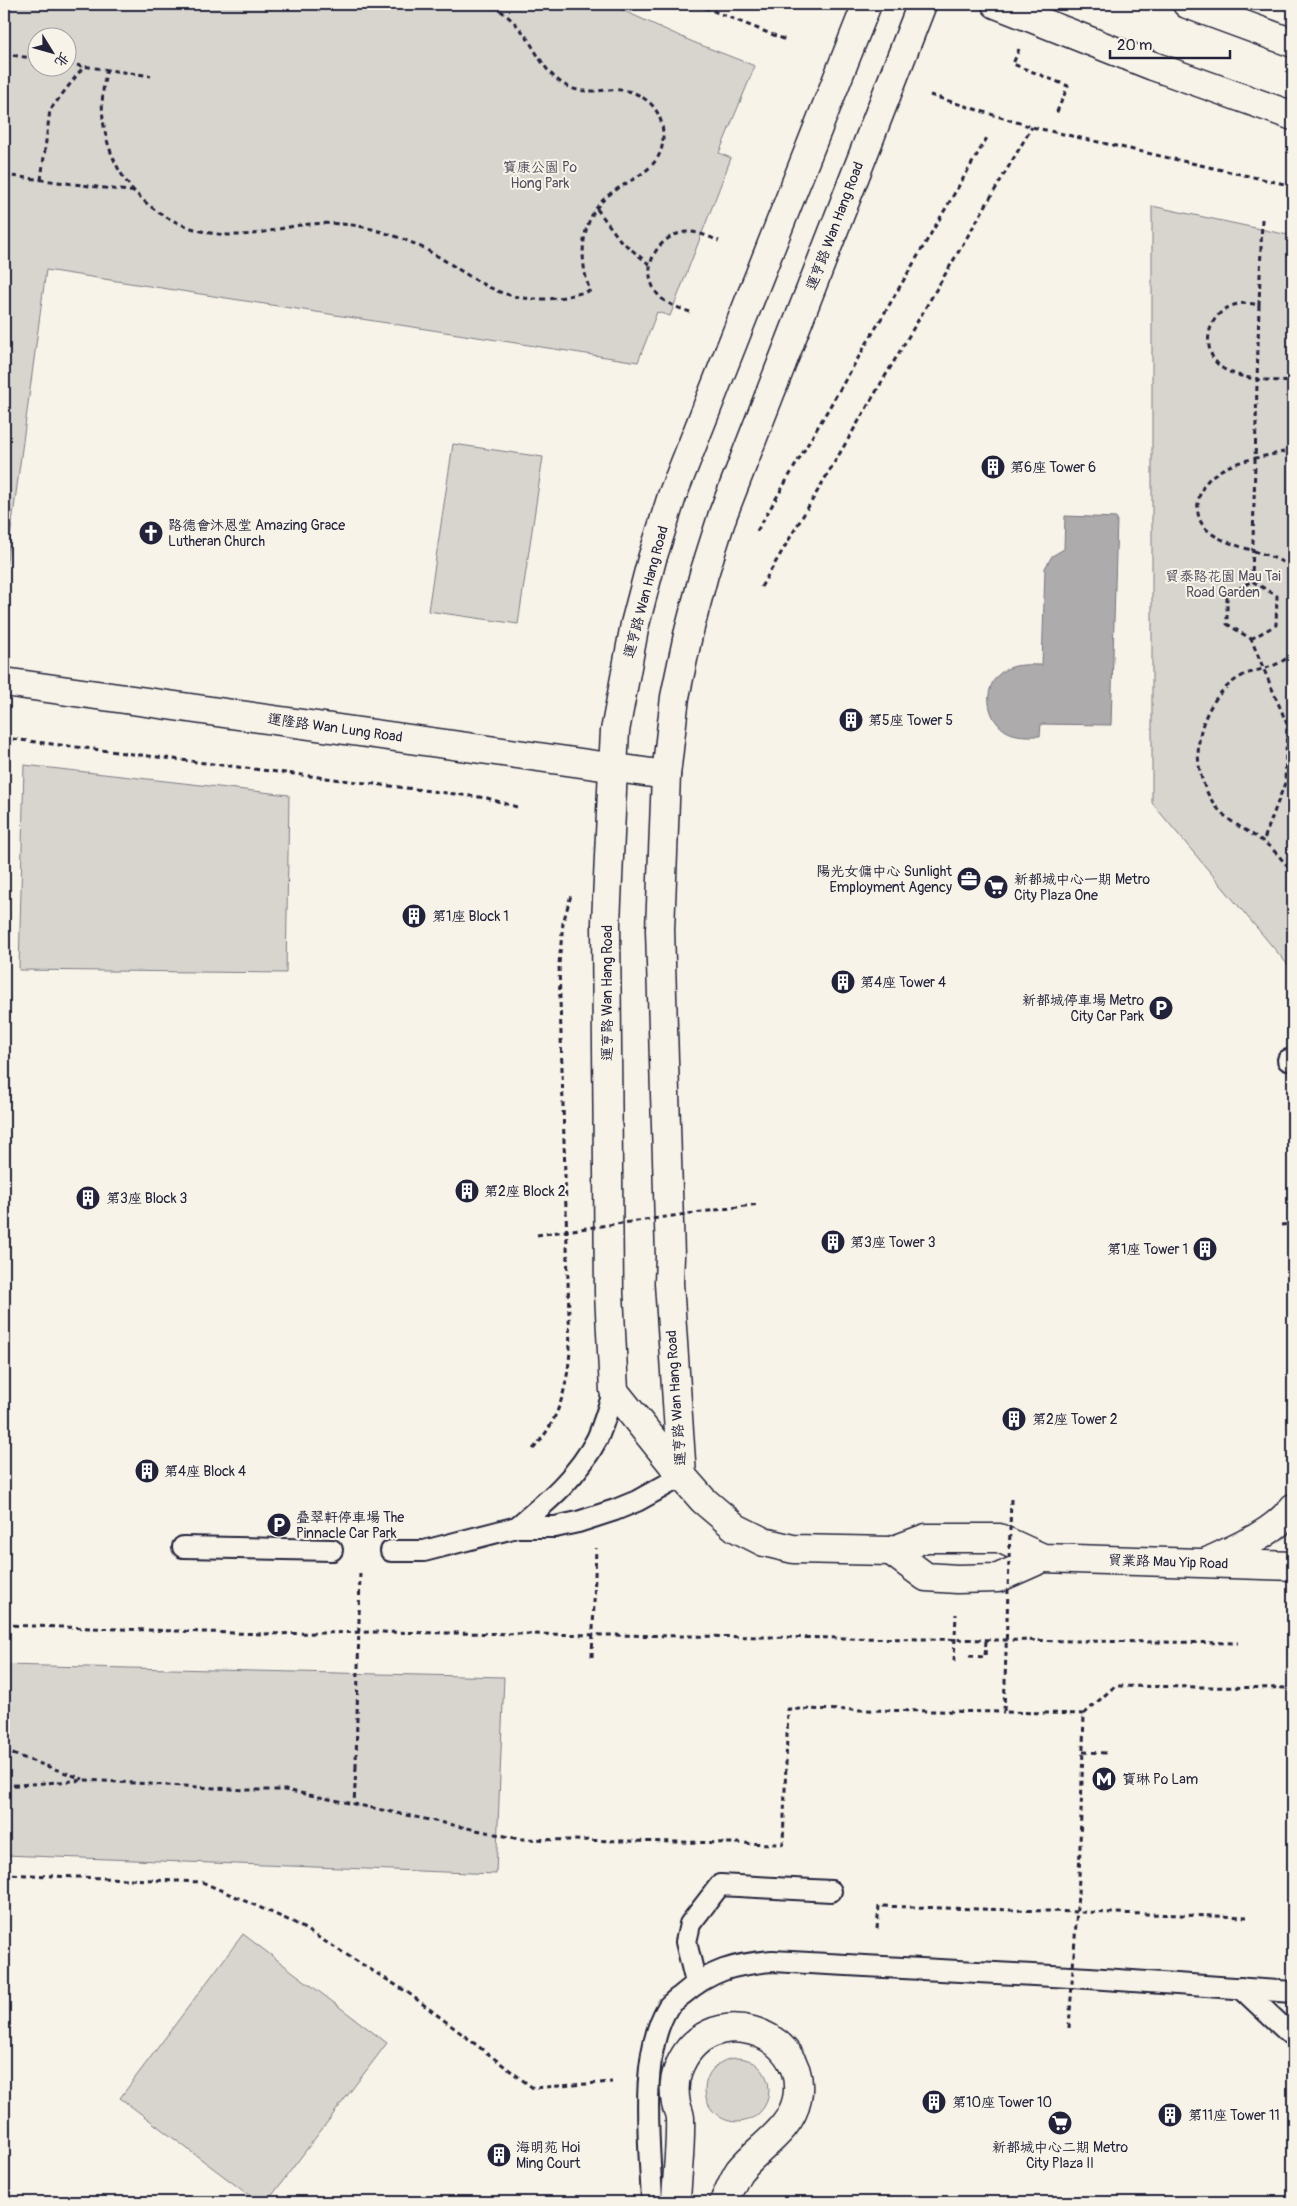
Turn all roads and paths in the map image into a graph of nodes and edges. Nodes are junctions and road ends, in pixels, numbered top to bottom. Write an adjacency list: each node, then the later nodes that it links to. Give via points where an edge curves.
1 (492, 4): 25 (path, via 518,26 548,72 566,86 589,91 628,90 642,96 662,122 660,154 651,167 639,178 608,195)
2 (696, 4): 7 (path)
3 (868, 4): 45 (street, 運亨路 Wan Hang Road, via 672,496 635,624 616,731)
4 (922, 4): 46 (street, 運亨路 Wan Hang Road, via 720,522 688,635)
5 (996, 4): 18 (street, via 1153,66)
6 (1187, 4): 8 (street)
7 (786, 40)
8 (1293, 43)
9 (1019, 47): 17 (path, via 1013,64 1068,86)
10 (4, 54): 11 (path)
11 (28, 58)
12 (78, 65): 13 (path)
13 (84, 66): 14 (path); 22 (path, via 50,110)
14 (107, 69): 15 (path); 24 (path, via 102,119 110,151 125,180)
15 (151, 76)
16 (930, 95): 19 (path)
17 (1056, 114)
18 (1293, 116)
19 (1032, 128): 23 (path); 39 (path)
20 (988, 136): 35 (path)
21 (4, 175): 22 (path)
22 (41, 180): 24 (path)
23 (1293, 186)
24 (136, 192): 25 (path, via 147,204 174,222 205,233 238,236 304,224 370,229 402,238 432,252 478,283 500,292 545,300 590,291 584,275 583,240)
25 (597, 209): 28 (path, via 620,240)
26 (1262, 219): 29 (path)
27 (719, 241): 28 (path, via 688,232 674,234 662,241)
28 (650, 265): 30 (path, via 654,289 663,300)
29 (1259, 305): 31 (path); 31 (path, via 1235,303 1224,309 1214,318 1209,343 1212,356 1220,366 1232,373)
30 (690, 312)
31 (1258, 378): 32 (path); 34 (path)
32 (1293, 385)
33 (1293, 448): 34 (path)
34 (1256, 460): 36 (path); 36 (path, via 1222,468 1201,489 1197,504 1200,519 1208,532 1220,540)
35 (752, 538)
36 (1253, 550): 37 (path, via 1288,564); 38 (path)
37 (1293, 570)
38 (1252, 581): 40 (path, via 1227,595 1226,624); 40 (path, via 1277,596 1276,625)
39 (761, 587)
40 (1251, 639): 42 (path)
41 (1293, 653): 42 (path, via 1285,661)
42 (1264, 670): 48 (path, via 1287,724 1286,783); 48 (path, via 1250,671 1230,683 1216,697 1200,733 1198,754 1200,773 1218,809)
43 (4, 682): 45 (street, 運隆路 Wan Lung Road)
44 (4, 738): 47 (path, via 487,798)
45 (613, 768): 46 (street, 運隆路 Wan Lung Road); 55 (street, 運亨路 Wan Hang Road, via 606,923 609,1293)
46 (666, 775): 57 (street, 運亨路 Wan Hang Road, via 660,930 669,1283)
47 (517, 807)
48 (1263, 842): 49 (path)
49 (1293, 874)
50 (574, 888): 56 (path, via 563,923 559,964 570,1351 568,1382 558,1412)
51 (759, 1204): 54 (path, bridge)
52 (1293, 1224): 53 (path)
53 (1281, 1225)
54 (537, 1235)
55 (614, 1391): 57 (street, 運亨路 Wan Hang Road); 60 (lane, via 596,1439 580,1466 558,1493)
56 (533, 1449)
57 (682, 1476): 60 (lane, via 637,1501 593,1517 555,1527); 65 (street, 貿業路 Mau Yip Road, via 703,1500 736,1528 764,1542 793,1549)
58 (1011, 1498): 77 (path, bridge)
59 (1293, 1508): 67 (street, via 1259,1537)
60 (517, 1527): 64 (lane, via 424,1551)
61 (597, 1539): 71 (path)
62 (183, 1547): 63 (lane)
63 (332, 1550)
64 (391, 1551)
65 (891, 1551): 66 (street, 貿業路 Mau Yip Road, via 926,1538 999,1538); 66 (street, 貿業路 Mau Yip Road, via 926,1577 957,1579 998,1578)
66 (1043, 1558): 67 (street, 貿業路 Mau Yip Road)
67 (1203, 1564): 68 (street, 貿業路 Mau Yip Road)
68 (1293, 1566)
69 (360, 1571): 84 (path, bridge)
70 (4, 1626): 71 (path, via 263,1634)
71 (593, 1635): 72 (path); 75 (path)
72 (986, 1640): 73 (path); 74 (path, via 985,1657)
73 (1238, 1643)
74 (969, 1656)
75 (592, 1658)
76 (1293, 1688): 78 (path, via 1115,1686)
77 (1004, 1712): 78 (path, bridge); 84 (path, via 788,1709 783,1844 519,1839)
78 (1084, 1714): 80 (path, bridge)
79 (4, 1751): 82 (path)
80 (1083, 1752): 81 (path); 87 (path, bridge)
81 (1107, 1753)
82 (86, 1780): 83 (path); 84 (path, via 285,1790)
83 (4, 1786)
84 (354, 1804)
85 (4, 1874): 95 (path, via 202,1882 295,1923 407,1992 533,2088)
86 (831, 1891): 90 (lane, via 720,1885 690,1924 686,1942)
87 (1077, 1911): 88 (path); 89 (path, via 878,1906); 93 (path, bridge)
88 (1247, 1917)
89 (877, 1929)
90 (696, 1983): 91 (lane, via 740,1964 772,1961); 97 (lane, via 668,2006 653,2041 648,2079)
91 (1241, 1988): 92 (lane); 94 (lane)
92 (1293, 1992)
93 (1069, 2028)
94 (1289, 2032)
95 (612, 2082)
96 (738, 2173): 98 (street, via 784,2128 793,2113 797,2082 790,2062 778,2044 755,2031 734,2028 712,2033 697,2042 677,2072 674,2091 680,2116); 99 (street); 100 (street)
97 (652, 2202)
98 (676, 2202)
99 (724, 2202)
100 (736, 2202)

